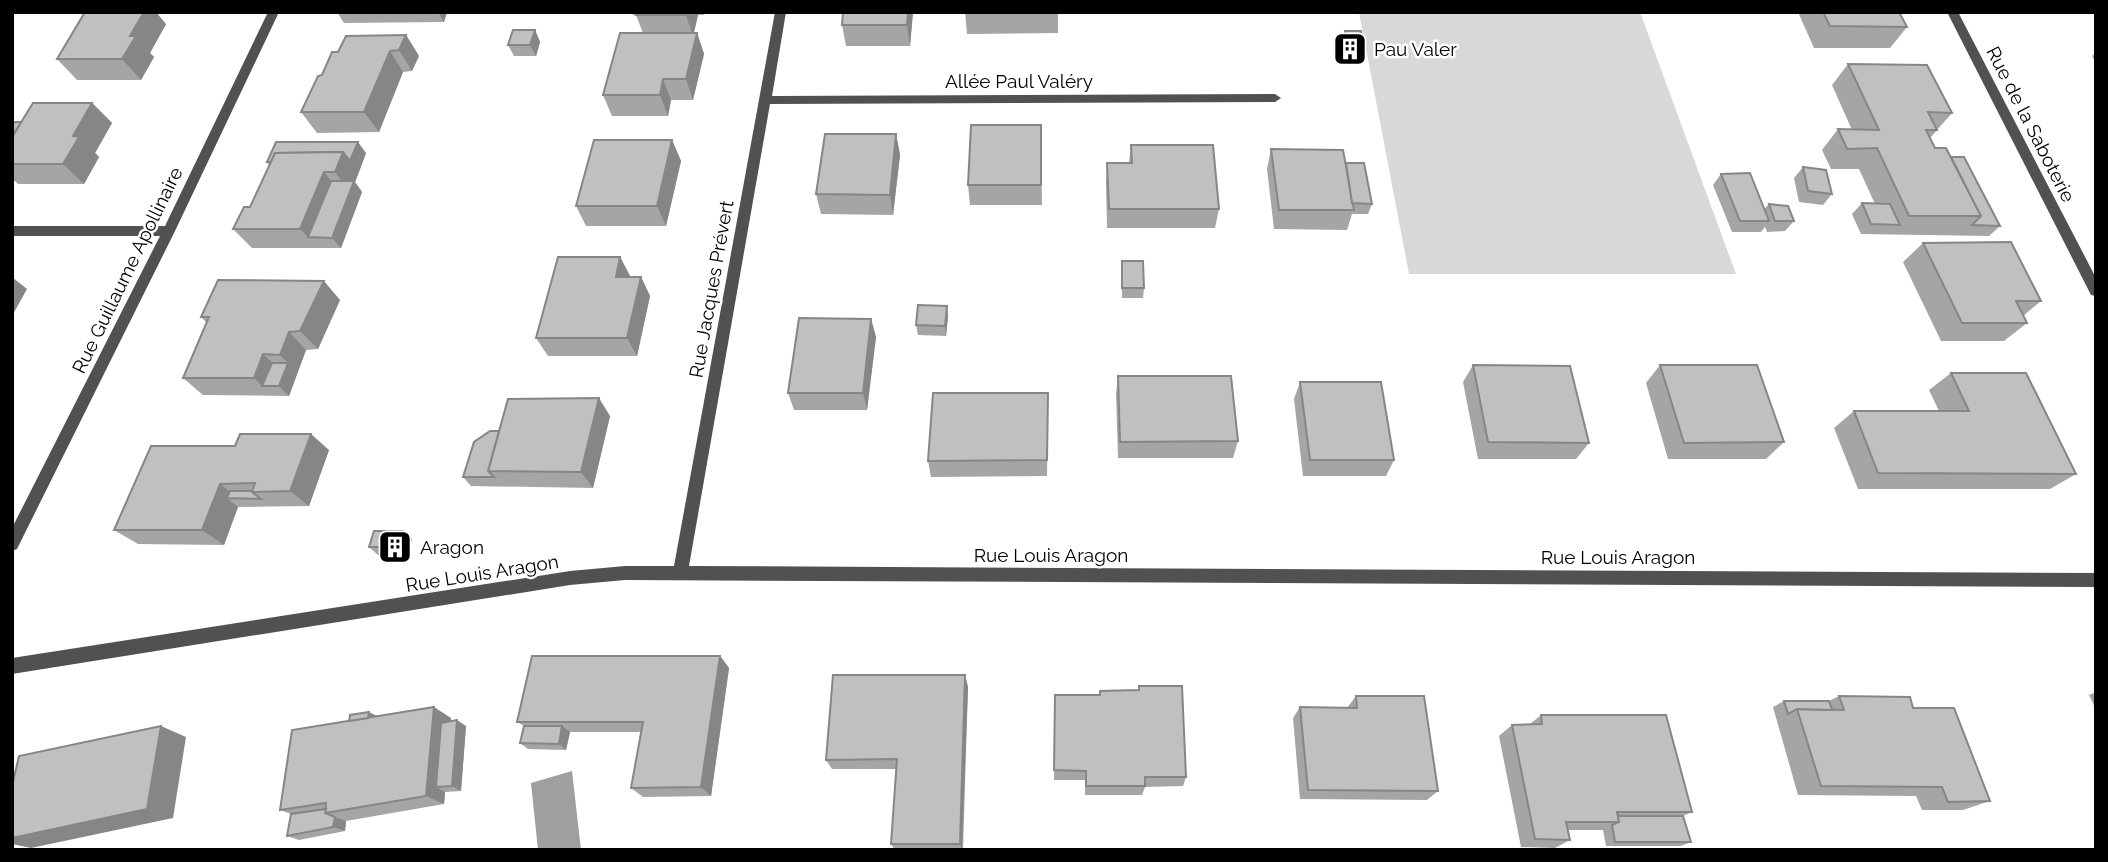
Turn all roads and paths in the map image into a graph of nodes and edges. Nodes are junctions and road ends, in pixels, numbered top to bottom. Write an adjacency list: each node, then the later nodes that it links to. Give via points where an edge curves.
1 (274, 12): 6 (street, Rue Guillaume Apollinaire)
2 (781, 12): 5 (street, Rue Jacques Prévert)
3 (1952, 12): 8 (street, Rue de la Saboterie)
4 (1275, 98): 5 (street, Allée Paul Valéry)
5 (764, 100): 10 (street, Rue Jacques Prévert)
6 (169, 230): 7 (street); 9 (street, Rue Guillaume Apollinaire)
7 (12, 231)
8 (2096, 291)
9 (12, 544)
10 (680, 573): 11 (street, Rue Louis Aragon); 12 (street, Rue Louis Aragon, via 570,578)
11 (2096, 580)
12 (12, 666)

